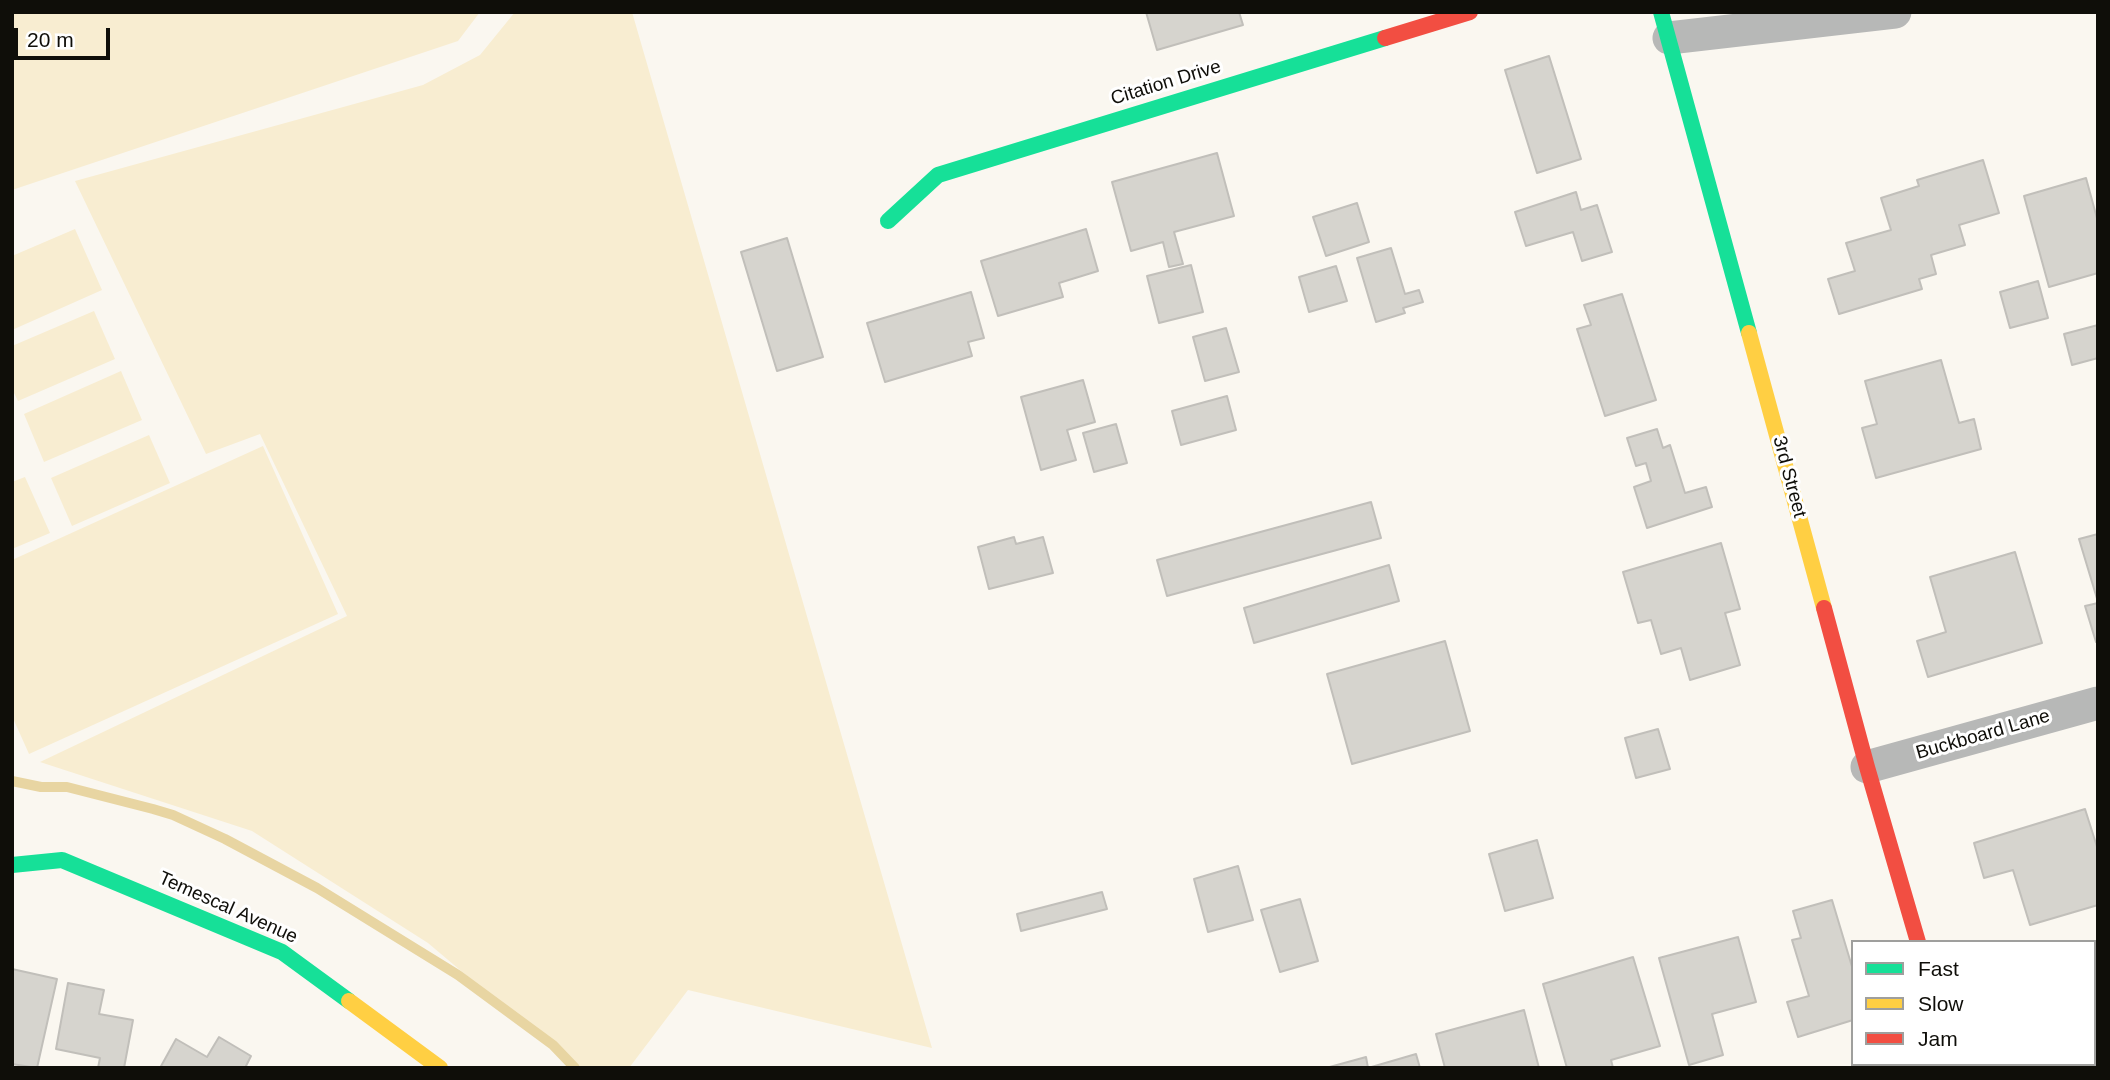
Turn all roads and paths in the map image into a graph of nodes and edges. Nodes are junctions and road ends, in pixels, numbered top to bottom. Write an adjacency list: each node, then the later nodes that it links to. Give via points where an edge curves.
1 (1470, 12): 4 (street, Citation Drive, via 938,175)
2 (1895, 12): 3 (street)
3 (1665, 25): 6 (street, 3rd Street)
4 (888, 221)
5 (2098, 703): 6 (street, Buckboard Lane)
6 (1867, 767): 8 (street, 3rd Street)
7 (12, 865): 9 (street, Temescal Avenue, via 62,859 282,952)
8 (1917, 940)
9 (440, 1068)

